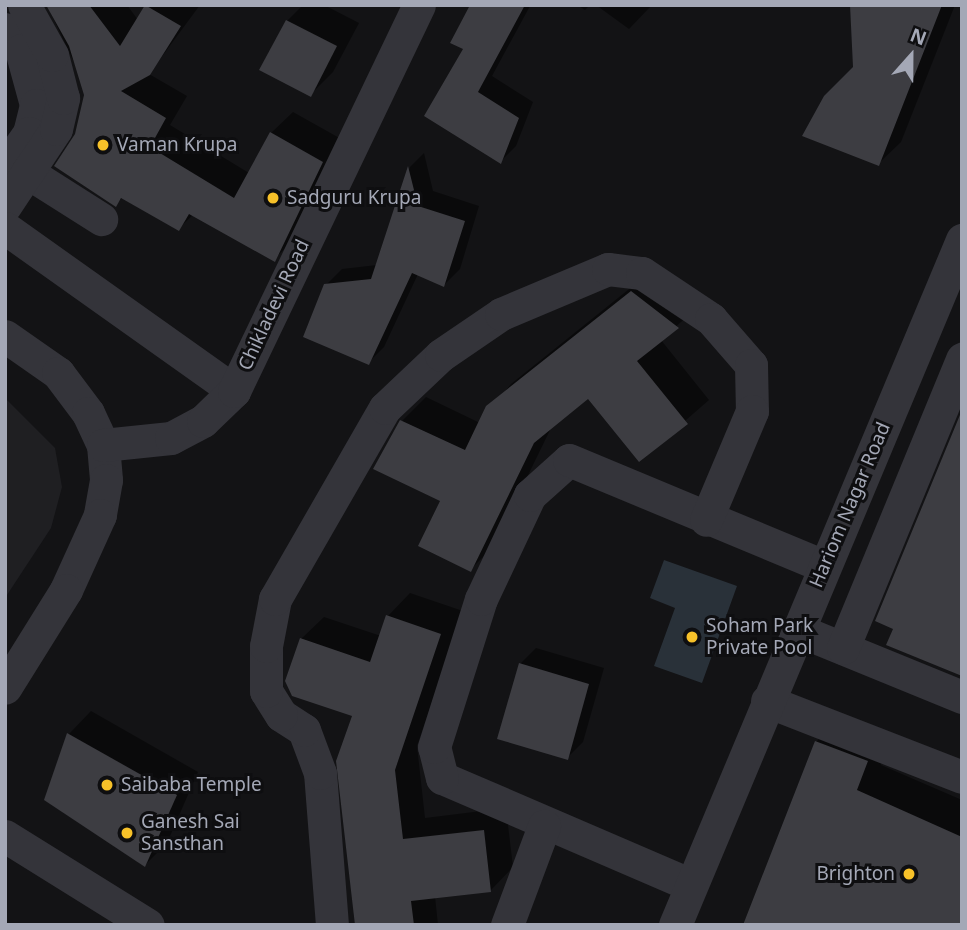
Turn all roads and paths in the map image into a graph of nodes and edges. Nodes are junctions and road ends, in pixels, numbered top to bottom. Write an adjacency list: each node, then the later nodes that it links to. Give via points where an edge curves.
1 (24, 5): 4 (street, via 52,55 63,98 56,129)
2 (419, 5): 12 (street, Chikladevi Road)
3 (5, 29): 4 (street, via 21,50 36,105)
4 (16, 170): 5 (street); 6 (street)
5 (5, 206)
6 (101, 219)
7 (5, 228): 12 (street, Chikladevi Road)
8 (962, 240): 10 (street, Hariom Nagar Road)
9 (5, 336): 13 (street, via 58,373 88,413)
10 (921, 337): 11 (street); 14 (street, Hariom Nagar Road)
11 (962, 356): 15 (street)
12 (234, 391): 13 (street, via 203,421 171,438)
13 (103, 445): 21 (street, via 100,515 66,590)
14 (870, 457): 15 (street); 17 (street, Hariom Nagar Road)
15 (914, 476): 18 (street)
16 (706, 520): 17 (street); 25 (street, via 576,460 560,463 530,495 476,611 434,760 442,778); 29 (street, via 752,411 751,365 711,318 642,273 608,269 501,314 441,355 385,408 275,599 266,646 266,691 281,715 304,730 320,773)
17 (830, 554): 18 (street); 19 (street, Hariom Nagar Road)
18 (879, 560): 20 (street)
19 (798, 630): 20 (street); 23 (street, Hariom Nagar Road)
20 (843, 648): 22 (street)
21 (5, 688)
22 (962, 697)
23 (767, 701): 24 (street); 27 (street, Hariom Nagar Road)
24 (962, 777)
25 (544, 826): 27 (street); 30 (street)
26 (5, 836): 28 (street)
27 (691, 885): 31 (street, Hariom Nagar Road)
28 (148, 925)
29 (332, 925)
30 (507, 925)
31 (675, 925)

